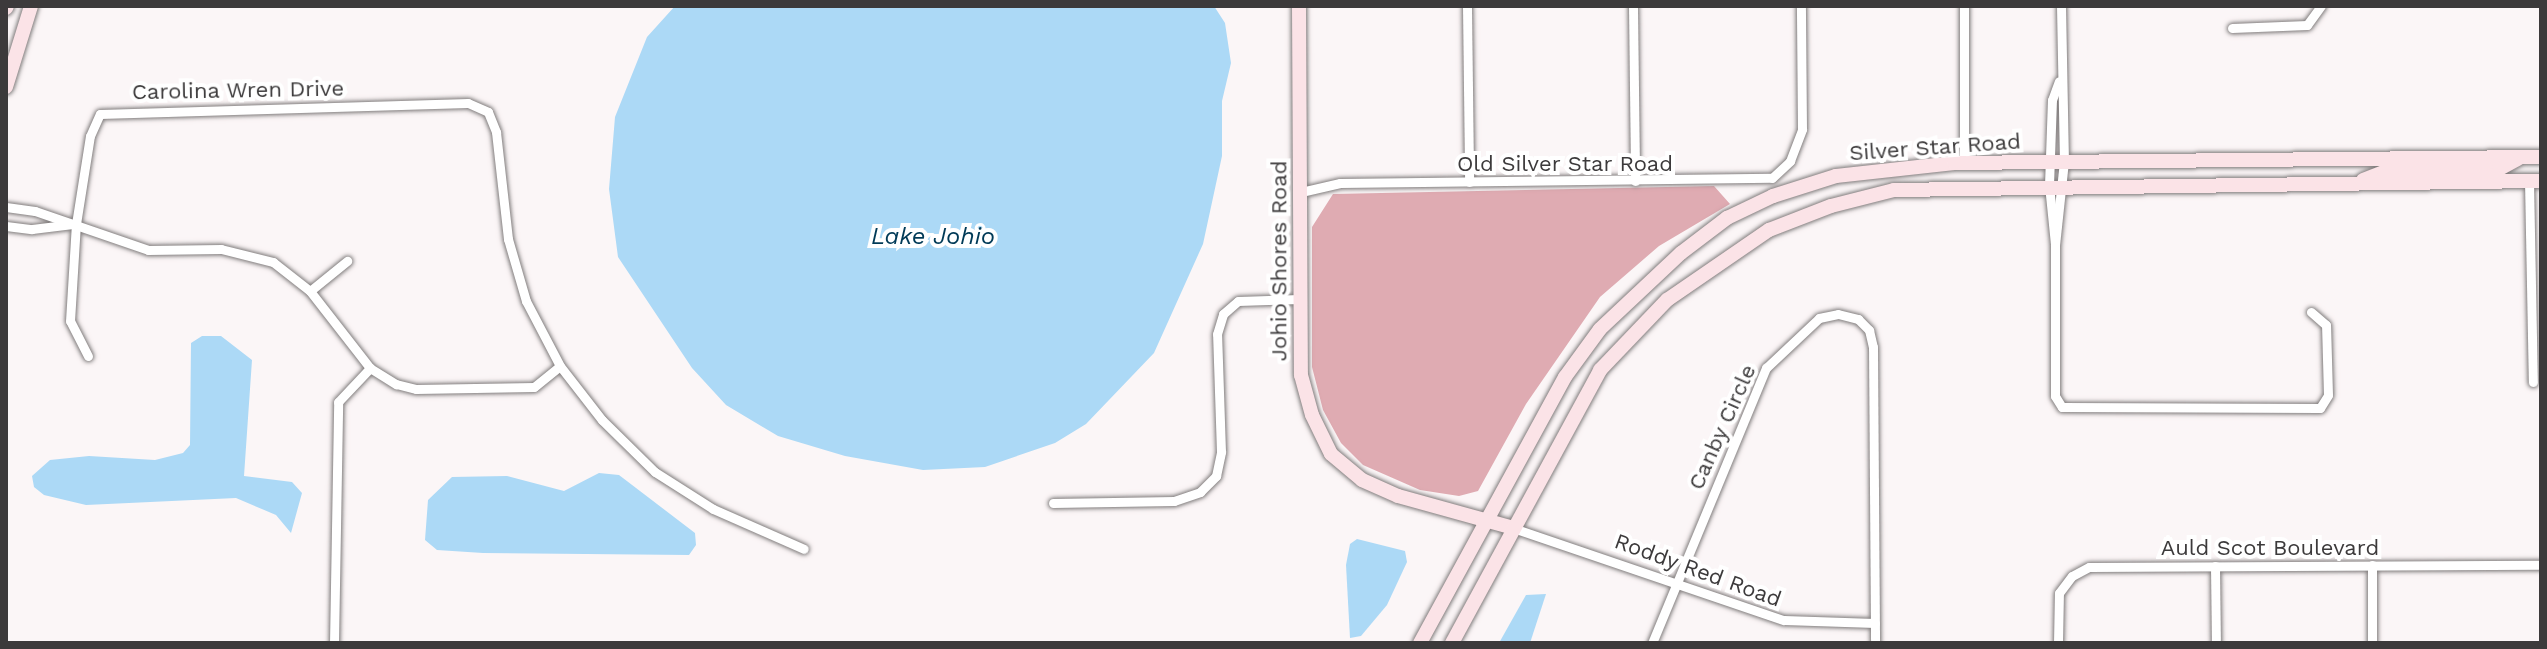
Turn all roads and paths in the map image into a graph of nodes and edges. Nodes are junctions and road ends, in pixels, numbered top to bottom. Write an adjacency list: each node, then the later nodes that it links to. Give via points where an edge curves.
1 (31, 6): 10 (main road)
2 (1299, 6): 21 (main road, Johio Shores Road)
3 (1467, 6): 18 (street)
4 (1633, 6): 16 (street)
5 (1801, 6): 16 (street, Old Silver Star Road, via 1802,129 1790,161 1772,178)
6 (1964, 6): 14 (street)
7 (2061, 6): 13 (street)
8 (2321, 6): 9 (street, via 2307,25)
9 (2232, 28)
10 (6, 87)
11 (2541, 157): 12 (main road, Silver Star Road)
12 (2519, 158): 13 (main road, Silver Star Road); 19 (main road, via 2499,169 2384,172)
13 (2058, 161): 14 (main road, Silver Star Road); 20 (street)
14 (1964, 162): 36 (main road, Silver Star Road, via 1836,176 1773,196 1727,218 1692,244 1600,329 1565,377)
15 (2541, 170): 17 (main road)
16 (1635, 181): 18 (street, Old Silver Star Road)
17 (2535, 181): 19 (main road, Silver Star Road); 34 (street)
18 (1469, 182): 21 (street, Old Silver Star Road, via 1340,183)
19 (2352, 184): 20 (main road, Silver Star Road)
20 (2056, 185): 30 (street, via 2055,396 2062,407 2320,408 2328,395 2326,325); 37 (main road, Silver Star Road, via 1894,190 1769,230 1721,260 1667,300 1600,370)
21 (1301, 192): 29 (main road, Johio Shores Road)
22 (6, 207): 23 (street)
23 (35, 211): 24 (street); 26 (street)
24 (76, 224): 26 (street); 28 (street, via 148,250 247,252 273,262); 31 (street, via 70,321); 32 (street, Carolina Wren Drive, via 90,136 100,114 468,103 488,112 496,132 508,239 526,301)
25 (6, 226): 26 (street)
26 (32, 229)
27 (347, 261): 28 (street)
28 (310, 291): 33 (street)
29 (1299, 299): 35 (street, via 1238,301 1223,314 1217,334 1221,452 1216,476 1200,492 1174,501); 36 (main road, Johio Shores Road, via 1301,375 1331,454 1362,480 1398,496)
30 (2311, 312)
31 (88, 356)
32 (560, 366): 33 (street, via 534,387 416,389); 38 (street, via 602,420 655,472 713,509)
33 (370, 368): 44 (street, via 338,402)
34 (2533, 382)
35 (1053, 503)
36 (1487, 522): 37 (main road, Johio Shores Road); 45 (main road, Silver Star Road)
37 (1513, 528): 42 (street, Roddy Red Road); 46 (main road, Silver Star Road)
38 (804, 549)
39 (2372, 565): 40 (street, Auld Scot Boulevard); 41 (street, Auld Scot Boulevard); 51 (street)
40 (2541, 565)
41 (2215, 566): 49 (street, Auld Scot Boulevard, via 2089,567 2072,576 2059,593); 50 (street)
42 (1675, 581): 43 (street, Roddy Red Road, via 1784,620); 43 (street, Canby Circle, via 1766,368 1819,318 1838,314 1858,319 1869,330 1873,347); 47 (street, Canby Circle)
43 (1875, 623): 48 (street, Canby Circle)
44 (334, 643)
45 (1420, 643)
46 (1452, 643)
47 (1652, 643)
48 (1875, 643)
49 (2058, 643)
50 (2216, 643)
51 (2372, 643)

